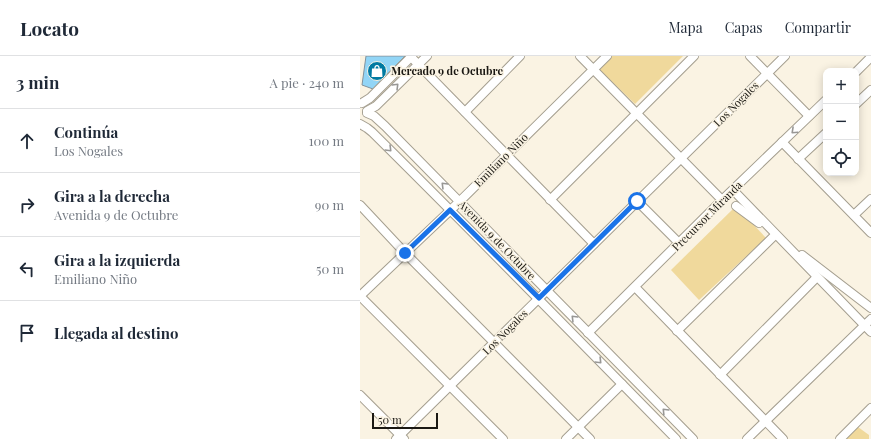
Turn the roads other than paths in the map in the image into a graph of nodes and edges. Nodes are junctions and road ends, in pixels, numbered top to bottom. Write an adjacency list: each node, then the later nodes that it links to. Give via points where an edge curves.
1 (412, 56): 10 (street); 16 (street, via 370,98)
2 (427, 56): 10 (street)
3 (520, 56): 19 (street)
4 (580, 56): 11 (street)
5 (607, 56): 11 (street, Emiliano Niño)
6 (694, 56): 20 (street)
7 (750, 56): 13 (street)
8 (785, 56): 13 (street, Los Nogales)
9 (871, 57): 12 (street)
10 (418, 64): 18 (street, one-way to 10); 19 (street)
11 (593, 69): 20 (street); 25 (street, Emiliano Niño)
12 (859, 69)
13 (767, 74): 21 (street); 26 (street, Los Nogales)
14 (871, 90): 15 (street)
15 (859, 101)
16 (361, 103): 18 (street, Avenida 9 de Octubre)
17 (823, 103): 21 (street, Precursor Miranda)
18 (367, 112): 22 (street); 32 (street, Avenida 9 de Octubre, one-way to 18, via 379,120)
19 (464, 112): 25 (street)
20 (637, 113): 26 (street); 30 (street)
21 (809, 116): 24 (street, Precursor Miranda, one-way to 24)
22 (360, 123): 36 (street, Avenida 9 de Octubre, one-way to 36)
23 (823, 136): 27 (street)
24 (782, 142): 27 (street); 28 (street, Precursor Miranda)
25 (506, 155): 30 (street); 32 (street, Emiliano Niño)
26 (681, 158): 31 (street); 33 (street, Los Nogales)
27 (798, 159): 37 (street)
28 (733, 190): 31 (street, Precursor Miranda); 39 (street)
29 (871, 199): 37 (street)
30 (550, 200): 41 (street)
31 (722, 200): 40 (street, Precursor Miranda)
32 (460, 201): 36 (street, Emiliano Niño); 45 (street, Avenida 9 de Octubre)
33 (637, 201): 40 (street); 41 (street, Los Nogales)
34 (360, 205): 42 (street)
35 (736, 206): 48 (street)
36 (450, 210): 42 (street, Emiliano Niño); 47 (street, Avenida 9 de Octubre)
37 (854, 215): 38 (street)
38 (871, 233)
39 (776, 234): 43 (street); 51 (street)
40 (679, 243): 44 (street, Precursor Miranda)
41 (594, 244): 45 (street, Los Nogales)
42 (405, 253): 46 (street, Emiliano Niño); 54 (street)
43 (817, 277): 50 (street); 55 (street)
44 (635, 287): 51 (street); 53 (street, Precursor Miranda)
45 (547, 290): 47 (street, Los Nogales); 53 (street, Avenida 9 de Octubre, one-way to 45)
46 (360, 296): 57 (street)
47 (539, 298): 54 (street, Los Nogales); 56 (street, Avenida 9 de Octubre, one-way to 56)
48 (871, 308)
49 (871, 318): 50 (street)
50 (864, 325): 52 (street); 60 (street)
51 (677, 330): 55 (street)
52 (871, 332)
53 (588, 333): 67 (street, Avenida 9 de Octubre, one-way to 53)
54 (494, 343): 57 (street, Los Nogales); 61 (street)
55 (720, 375): 60 (street)
56 (622, 384): 61 (street); 66 (street, Avenida 9 de Octubre)
57 (450, 386): 62 (street, Los Nogales); 63 (street)
58 (360, 395): 62 (street)
59 (871, 408): 70 (street)
60 (765, 421): 68 (street); 69 (street)
61 (578, 427): 64 (street); 65 (street)
62 (400, 438)
63 (503, 439)
64 (566, 439)
65 (590, 439)
66 (676, 439)
67 (693, 439)
68 (747, 439)
69 (783, 439)
70 (840, 439)

